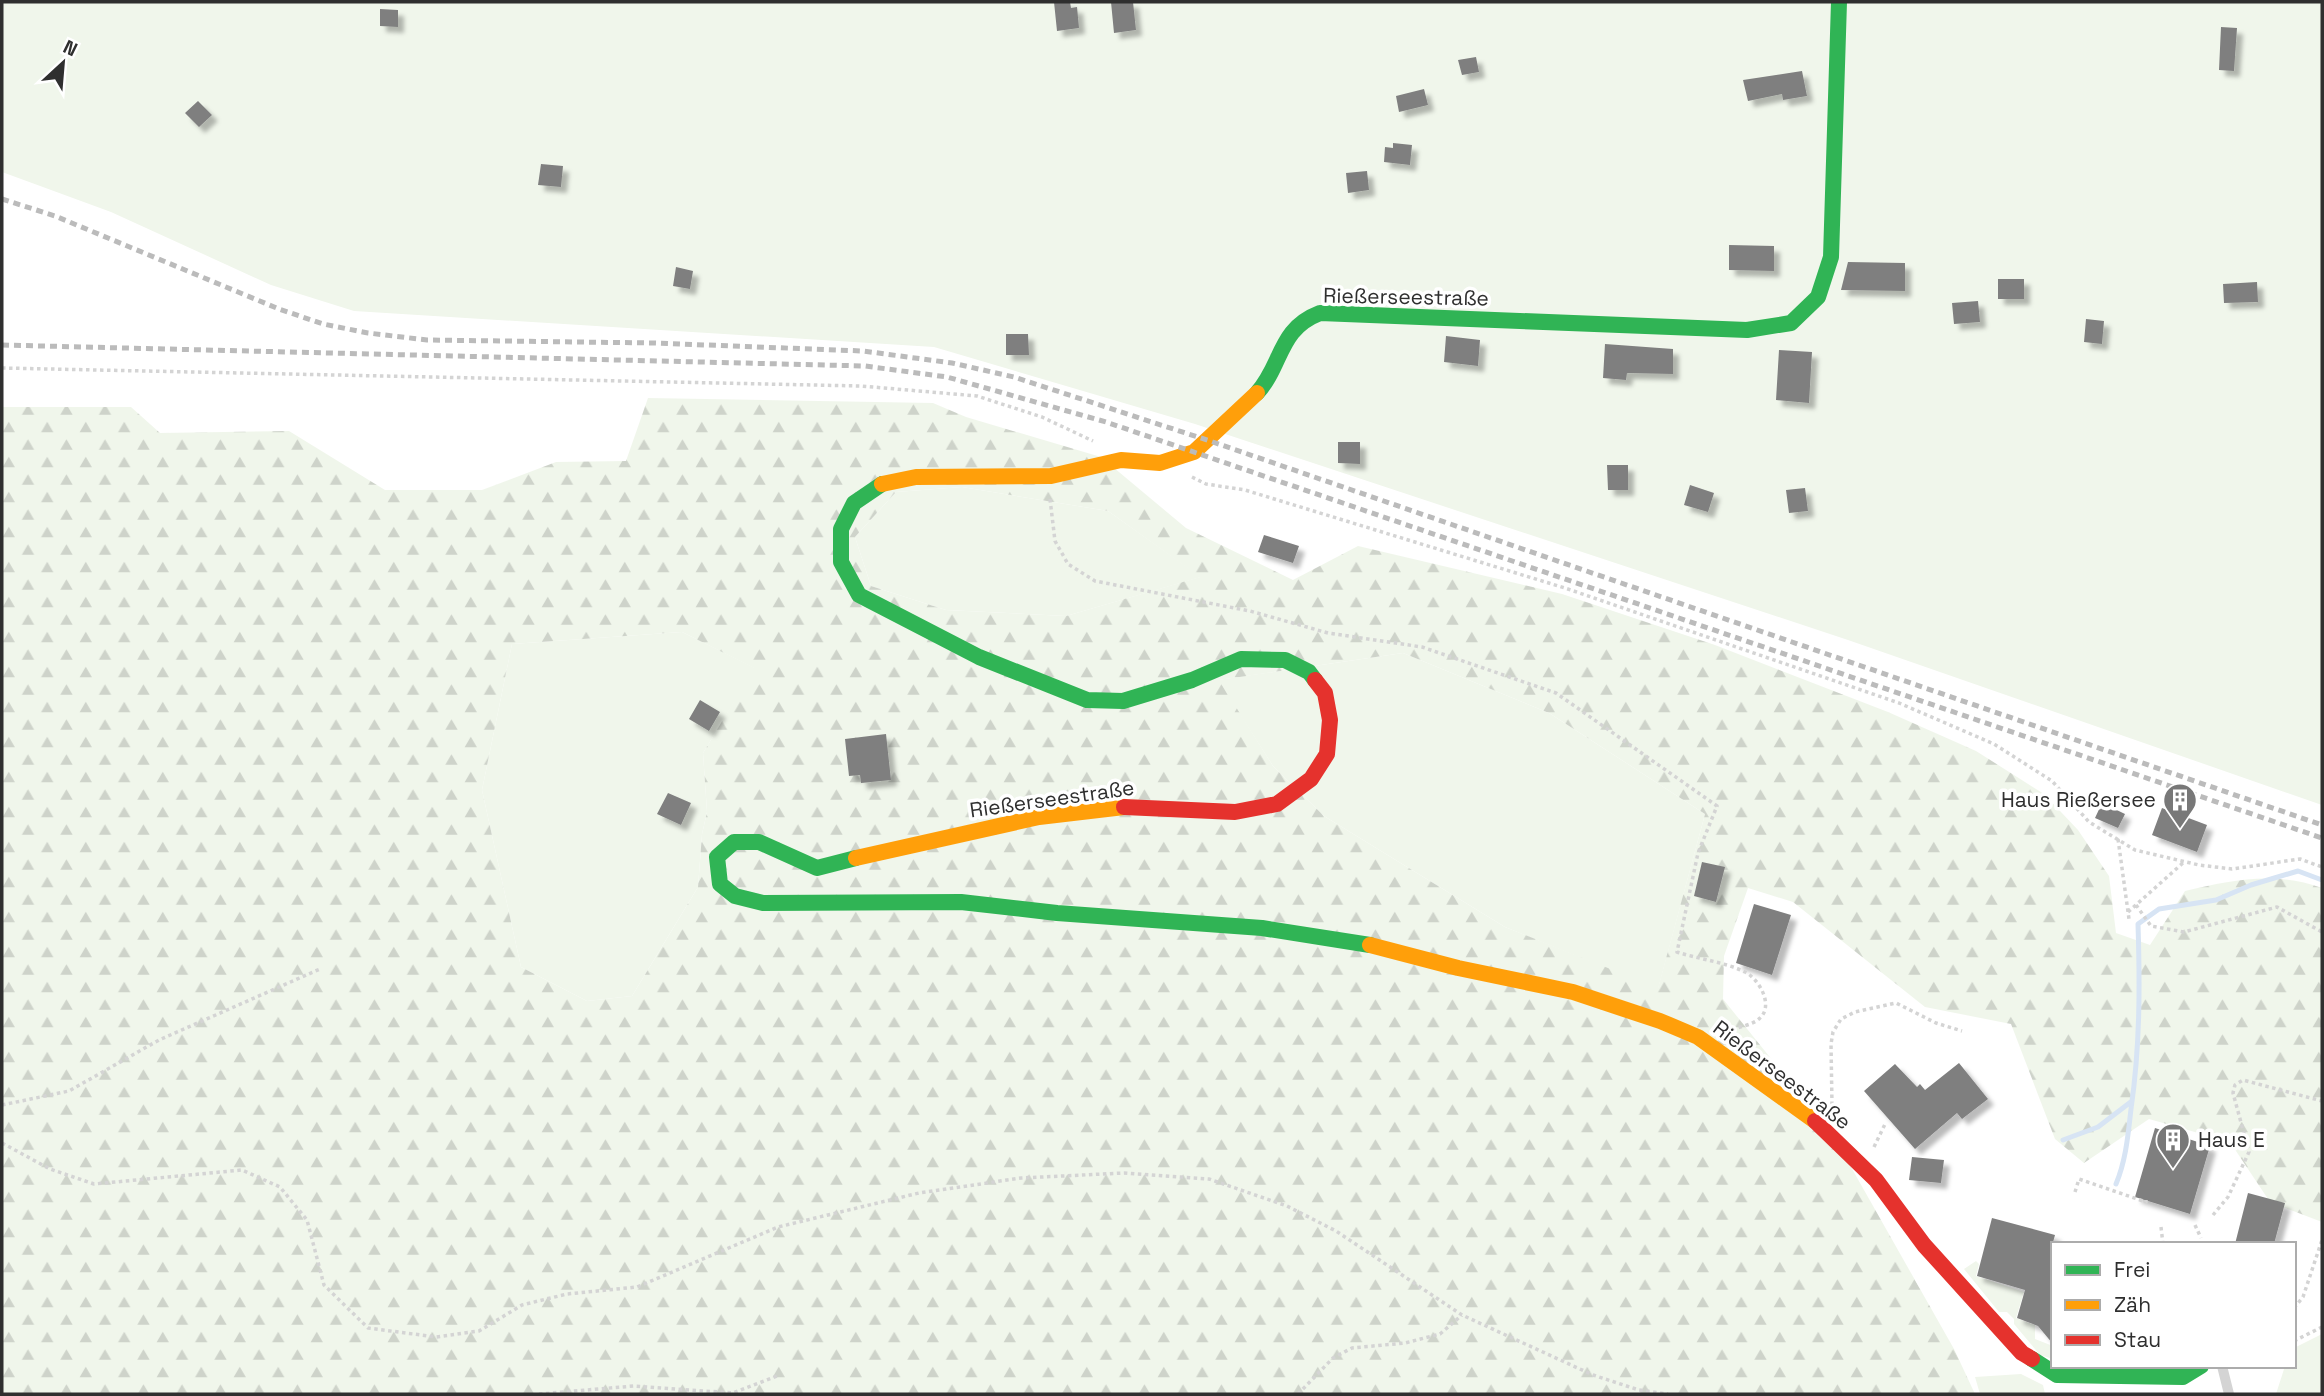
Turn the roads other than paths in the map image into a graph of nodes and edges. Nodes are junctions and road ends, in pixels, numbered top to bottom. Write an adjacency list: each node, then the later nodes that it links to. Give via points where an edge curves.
1 (1839, 2): 2 (street, Rießerseestraße, via 1831,257 1818,297 1791,323 1747,330 1320,313 1302,320 1283,344 1266,382 1194,452 1160,463 1121,460 1051,476 916,477 884,483 854,503 841,529 841,562 859,595 979,657 1087,700 1123,701 1241,659 1285,660 1309,672 1325,693 1330,720 1327,754 1311,779 1277,804 1235,812 1134,806 1040,817 817,868 759,842 734,842 718,857 720,884 735,896 763,903 961,902 1262,928 1368,944 1573,992 1660,1021 1708,1045 1796,1106 1876,1180 1924,1245 2022,1353 2057,1375 2183,1377)
2 (2197, 1368)
3 (2222, 1368): 4 (lane)
4 (2229, 1394)

